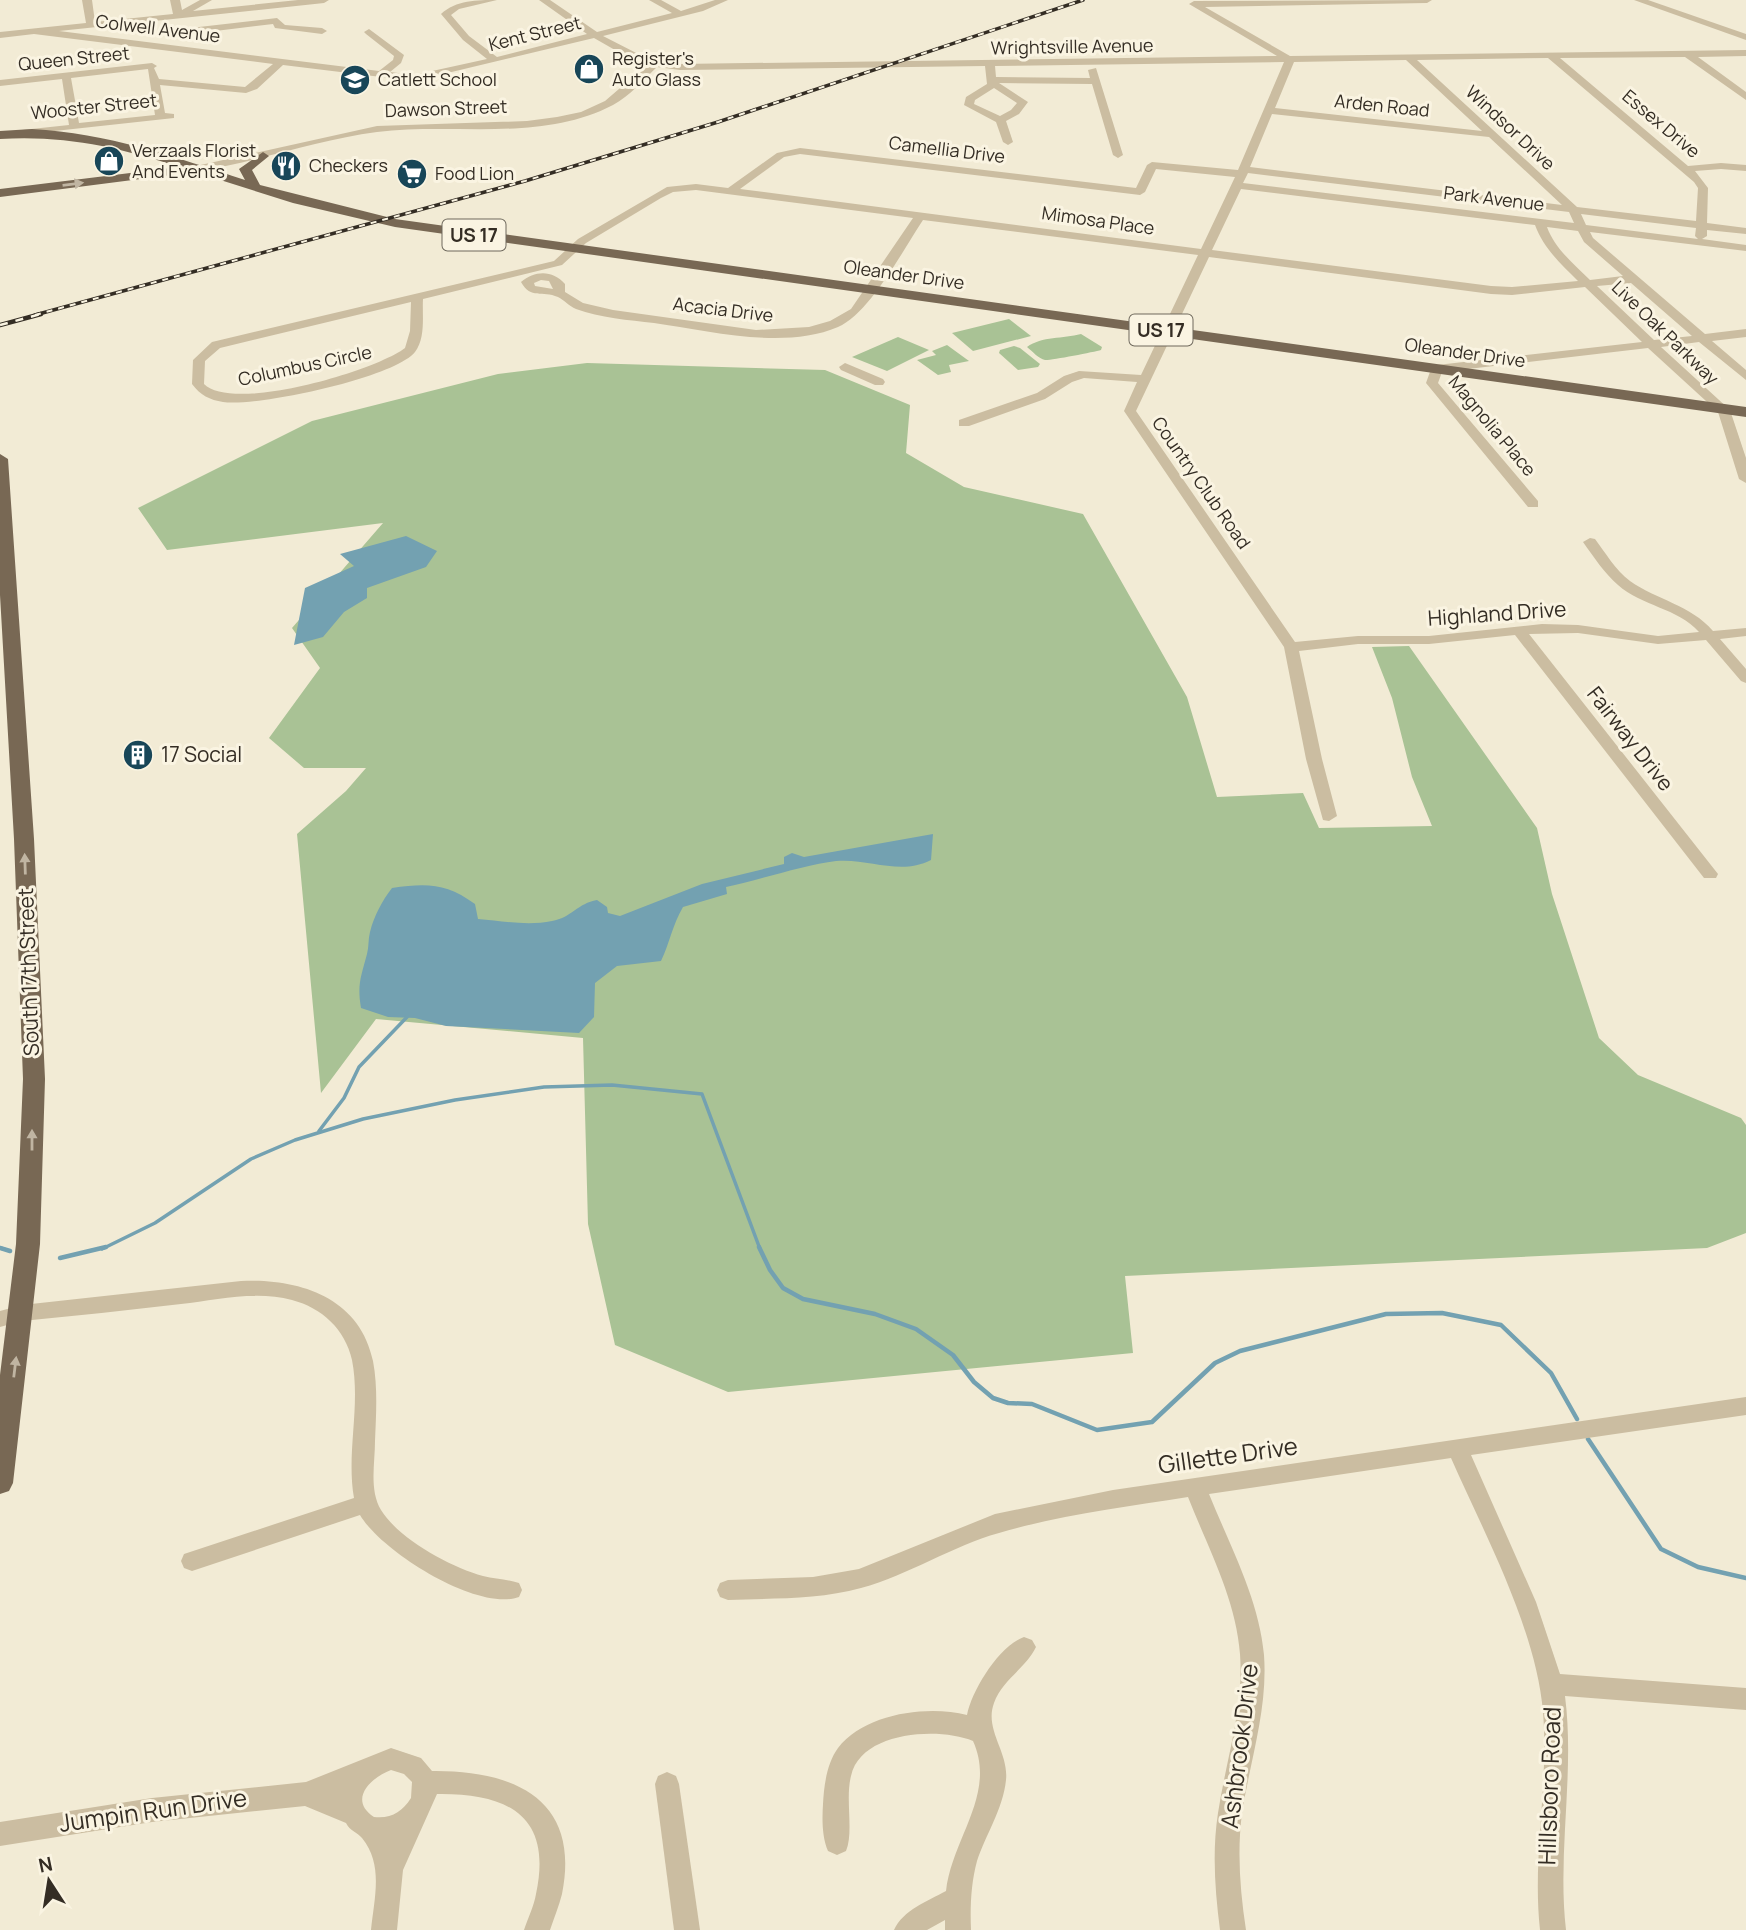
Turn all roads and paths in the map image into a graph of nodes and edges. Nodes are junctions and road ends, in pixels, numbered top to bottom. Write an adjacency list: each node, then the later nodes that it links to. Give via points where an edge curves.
1 (87, 0): 16 (street)
2 (175, 0): 15 (street)
3 (208, 0): 15 (street)
4 (324, 0): 11 (street)
5 (492, 0): 31 (street, via 449,10 447,16)
6 (544, 0): 22 (street, Wrightsville Avenue)
7 (654, 0): 14 (street)
8 (723, 0): 14 (street, Kent Street)
9 (1427, 0): 12 (street)
10 (1639, 0): 23 (street)
11 (309, 1): 13 (street)
12 (1191, 2): 32 (street)
13 (195, 14): 15 (street); 17 (street)
14 (680, 14): 22 (street, Kent Street)
15 (178, 16): 16 (street)
16 (91, 25): 18 (street)
17 (199, 30): 19 (street, via 277,21 283,28); 25 (street, via 203,45)
18 (32, 31): 21 (street); 24 (street, Colwell Avenue)
19 (322, 31)
20 (358, 31): 38 (street, via 369,29 399,55)
21 (0, 35)
22 (596, 35): 31 (street, Kent Street); 36 (street, Wrightsville Avenue)
23 (1746, 37)
24 (177, 49): 25 (street, Colwell Avenue); 37 (street)
25 (195, 51): 33 (street, Colwell Avenue)
26 (1746, 51): 27 (street, Wrightsville Avenue); 28 (street, Wrightsville Avenue)
27 (1619, 54): 28 (street, Wrightsville Avenue); 29 (street, Wrightsville Avenue)
28 (1688, 54): 45 (street)
29 (1550, 55): 30 (street, Wrightsville Avenue); 60 (street, Essex Drive)
30 (1409, 58): 32 (street, Wrightsville Avenue); 50 (street, Windsor Drive)
31 (495, 60): 39 (street, Kent Street)
32 (1290, 60): 34 (street, Wrightsville Avenue); 46 (street, Country Club Road)
33 (280, 62): 38 (street, Colwell Avenue); 43 (street, via 252,88)
34 (1091, 63): 35 (street, Wrightsville Avenue); 42 (street)
35 (990, 64): 36 (street, Wrightsville Avenue); 41 (street)
36 (653, 65): 55 (street, Dawson Street, via 615,100 571,117 524,124 386,128)
37 (152, 66): 40 (street, Queen Street); 43 (street)
38 (381, 74): 39 (street, Colwell Avenue)
39 (434, 75)
40 (66, 76): 44 (street, Queen Street); 49 (street)
41 (993, 80): 42 (street); 47 (street, via 1023,102); 47 (street, via 969,105)
42 (1096, 81): 54 (street)
43 (154, 82): 48 (street, Wooster Street, via 166,117)
44 (0, 83)
45 (1746, 97)
46 (1270, 111): 50 (street, Arden Road); 62 (street, Country Club Road)
47 (1000, 120): 53 (street)
48 (107, 122): 49 (street, Wooster Street); 52 (street, via 91,128)
49 (70, 130): 51 (main road, Wooster Street / US 17); 52 (main road, Oleander Drive / US 17)
50 (1491, 134): 67 (street, Windsor Drive)
51 (0, 135)
52 (88, 136): 56 (main road, Oleander Drive / US 17)
53 (1008, 142)
54 (1118, 155)
55 (263, 156): 58 (street, Dawson Street); 64 (main road, via 245,169)
56 (164, 158): 58 (main road, Oleander Drive / US 17); 61 (main road, via 170,163 167,167)
57 (1152, 165): 62 (street, Park Avenue); 65 (street, Camellia Drive, via 1140,192 793,151)
58 (195, 167): 61 (main road, Dawson Street / US 17); 63 (main road, Oleander Drive / US 17)
59 (1746, 168): 60 (street)
60 (1687, 169): 70 (street, Essex Drive, via 1703,188)
61 (139, 176): 63 (main road, US 17); 66 (main road, Dawson Street / US 17, one-way to 61)
62 (1241, 176): 67 (street, Park Avenue); 69 (street, Park Avenue); 76 (street, Country Club Road)
63 (240, 183): 64 (main road, Oleander Drive / US 17)
64 (255, 187): 74 (main road, Oleander Drive / US 17, via 396,223)
65 (732, 190): 68 (street, Mimosa Place); 74 (street, Mimosa Place, via 696,187 666,191)
66 (4, 193)
67 (1573, 209): 70 (street, Park Avenue); 71 (street, Windsor Drive)
68 (921, 215): 76 (street, Mimosa Place); 79 (street, Acacia Drive)
69 (1540, 223): 71 (street, Park Avenue); 78 (street, Live Oak Parkway, via 1554,251)
70 (1703, 225): 72 (street, Park Avenue); 73 (street, Essex Drive)
71 (1581, 228): 73 (street, Park Avenue); 77 (street, Live Oak Parkway, via 1588,240)
72 (1746, 230)
73 (1701, 243): 75 (street, Park Avenue)
74 (575, 248): 79 (main road, Oleander Drive / US 17); 81 (street, Columbus Circle, via 550,266)
75 (1746, 248)
76 (1205, 253): 78 (street, Mimosa Place, via 1499,291); 82 (street, Country Club Road)
77 (1632, 279): 78 (street, Mimosa Place); 84 (street, Live Oak Parkway)
78 (1588, 284): 85 (street, Live Oak Parkway)
79 (871, 290): 80 (street, Acacia Drive, via 855,312 840,322 774,335 599,311); 82 (main road, Oleander Drive / US 17)
80 (559, 293)
81 (417, 297): 81 (street, Columbus Circle, via 216,345 199,360 198,384 215,397 248,399 390,365 411,347)
82 (1168, 331): 87 (main road, Oleander Drive / US 17); 89 (street, Country Club Road)
83 (1746, 333): 84 (street)
84 (1699, 337): 85 (street); 88 (street, Live Oak Parkway)
85 (1651, 344): 87 (street); 91 (street, Live Oak Parkway)
86 (845, 367): 90 (street)
87 (1437, 369): 91 (main road, Oleander Drive / US 17); 96 (street, Magnolia Place, via 1432,383)
88 (1746, 376)
89 (1147, 379): 93 (street, via 1083,374 1041,396); 102 (street, Country Club Road, via 1131,408 1133,418)
90 (879, 382)
91 (1721, 408): 92 (main road, Oleander Drive / US 17); 95 (street, Live Oak Parkway)
92 (1746, 412)
93 (964, 423)
94 (0, 459): 98 (main road, South 17th Street)
95 (1746, 479)
96 (1533, 504)
97 (1590, 542): 101 (street, via 1622,582 1682,612)
98 (4, 591): 104 (main road, South 17th Street)
99 (1518, 629): 101 (street, Highland Drive, via 1570,628 1658,640); 102 (street, Highland Drive, via 1429,640 1358,640); 106 (street, Fairway Drive)
100 (1746, 632): 101 (street, Highland Drive)
101 (1712, 636): 103 (street)
102 (1292, 647): 105 (street, Country Club Road)
103 (1746, 678)
104 (7, 702): 107 (main road, South 17th Street, one-way to 104, via 31,1206 34,1079 29,942)
105 (1329, 816)
106 (1710, 874)
107 (11, 1316): 110 (main road, South 17th Street, one-way to 107); 112 (street, via 254,1289 314,1299 347,1323 358,1340 364,1381)
108 (1746, 1406): 109 (street, Gillette Drive)
109 (1458, 1450): 111 (street, Gillette Drive); 117 (street, Hillsboro Road, via 1539,1634)
110 (0, 1483)
111 (1195, 1487): 115 (street, Gillette Drive, via 995,1524 892,1568 833,1585); 135 (street, Ashbrook Drive, via 1241,1606 1252,1652 1249,1714 1230,1815 1226,1866)
112 (367, 1503): 113 (street); 114 (street, via 389,1534 420,1557 492,1590)
113 (192, 1561)
114 (510, 1590)
115 (728, 1590)
116 (1024, 1647): 119 (street, via 982,1702)
117 (1552, 1684): 118 (street); 136 (street, Hillsboro Road, via 1555,1765 1548,1886)
118 (1746, 1699)
119 (979, 1732): 127 (street, via 965,1725 920,1723 890,1728 861,1742 841,1766 834,1810); 129 (street, via 989,1744 994,1777 965,1859)
120 (360, 1773): 121 (street, Jumpin Run Drive, via 381,1760 401,1760 417,1768); 123 (street, Jumpin Run Drive); 125 (street, via 349,1795)
121 (425, 1783): 124 (street, via 423,1802); 131 (street, via 467,1784 506,1793 543,1817 551,1836 552,1869)
122 (667, 1784): 132 (street)
123 (306, 1794): 125 (street, Jumpin Run Drive); 126 (street, Jumpin Run Drive, via 131,1811)
124 (411, 1819): 125 (street, via 392,1829); 128 (street)
125 (361, 1821): 128 (street)
126 (0, 1834)
127 (837, 1843)
128 (390, 1870): 130 (street)
129 (957, 1899): 133 (street); 134 (street)
130 (384, 1930)
131 (537, 1930)
132 (687, 1930)
133 (907, 1930)
134 (958, 1930)
135 (1233, 1930)
136 (1553, 1930)

